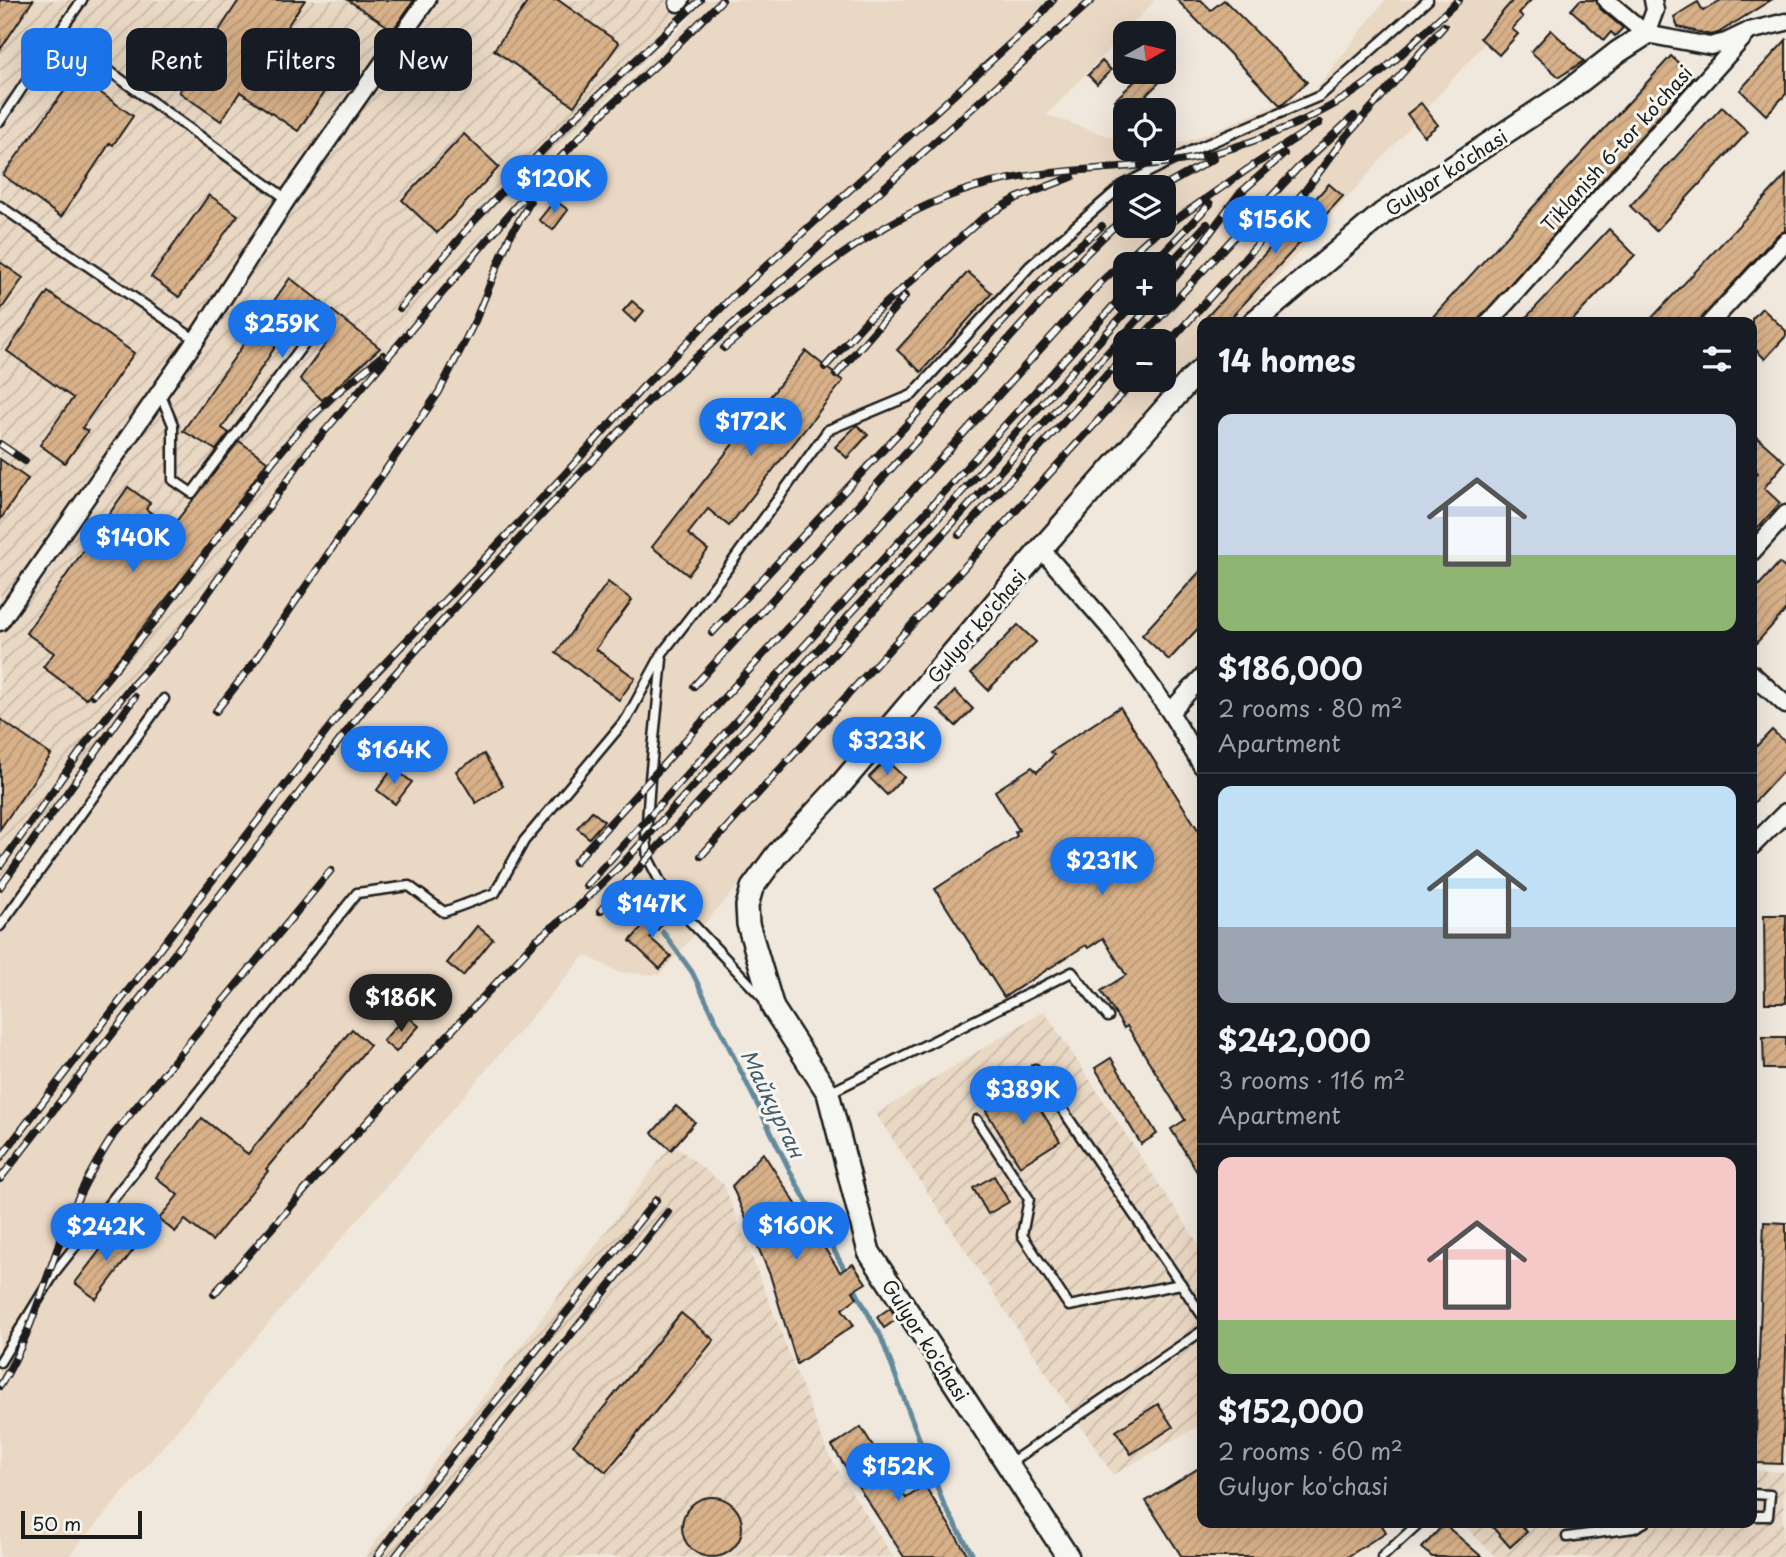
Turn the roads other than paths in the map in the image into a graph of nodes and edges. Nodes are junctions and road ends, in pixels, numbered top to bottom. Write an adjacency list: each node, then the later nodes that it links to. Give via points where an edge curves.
1 (82, 0): 7 (lane)
2 (427, 0): 13 (street)
3 (1428, 0): 27 (lane, via 1320,96 1123,185 1030,267 912,395 828,430)
4 (1606, 0): 9 (street)
5 (1653, 0): 9 (street, via 1655,10)
6 (1786, 22): 8 (street)
7 (62, 28)
8 (1749, 31): 9 (street, via 1710,46); 17 (street, Tiklanish 6-tor ko‘chasi)
9 (1646, 34): 16 (street, Gulyor ko'chasi, via 1383,213)
10 (112, 73): 13 (lane)
11 (21, 90): 12 (lane)
12 (0, 121)
13 (287, 199): 19 (street)
14 (0, 206): 19 (lane)
15 (1786, 241): 18 (street)
16 (1260, 317)
17 (1493, 317)
18 (1716, 317)
19 (196, 340): 22 (street)
20 (306, 341): 22 (lane, via 192,493 173,480 173,425)
21 (1197, 374): 25 (street, Gulyor ko'chasi)
22 (160, 392): 26 (street)
23 (1786, 514): 24 (street)
24 (1757, 546)
25 (1041, 550): 32 (street, via 1109,627); 37 (street, Gulyor ko'chasi, via 752,888 748,924)
26 (0, 622)
27 (663, 652): 37 (lane, via 650,779 648,858 669,899); 45 (lane, via 627,718 524,841 495,892 444,912 409,886 357,893 57,1269)
28 (1757, 679): 31 (street)
29 (1197, 682): 32 (street)
30 (164, 699): 36 (lane)
31 (1786, 705)
32 (1170, 712): 33 (street)
33 (1197, 758)
34 (1786, 812): 35 (street)
35 (1757, 841)
36 (0, 926)
37 (772, 1008): 40 (street, Gulyor ko'chasi)
38 (1108, 1017): 40 (lane, via 1072,972)
39 (1035, 1069): 42 (lane)
40 (828, 1093): 46 (street, Gulyor ko'chasi, via 869,1252)
41 (977, 1120): 42 (lane, via 1029,1199 1023,1235 1069,1306)
42 (1181, 1284): 43 (lane)
43 (1197, 1308)
44 (1197, 1334): 46 (lane)
45 (0, 1362)
46 (1007, 1465): 52 (street, Gulyor ko'chasi)
47 (1757, 1494): 48 (lane, via 1770,1495 1768,1516)
48 (1757, 1516)
49 (1413, 1528): 53 (lane)
50 (1634, 1528): 51 (lane)
51 (1567, 1537)
52 (1068, 1557)
53 (1382, 1557)

